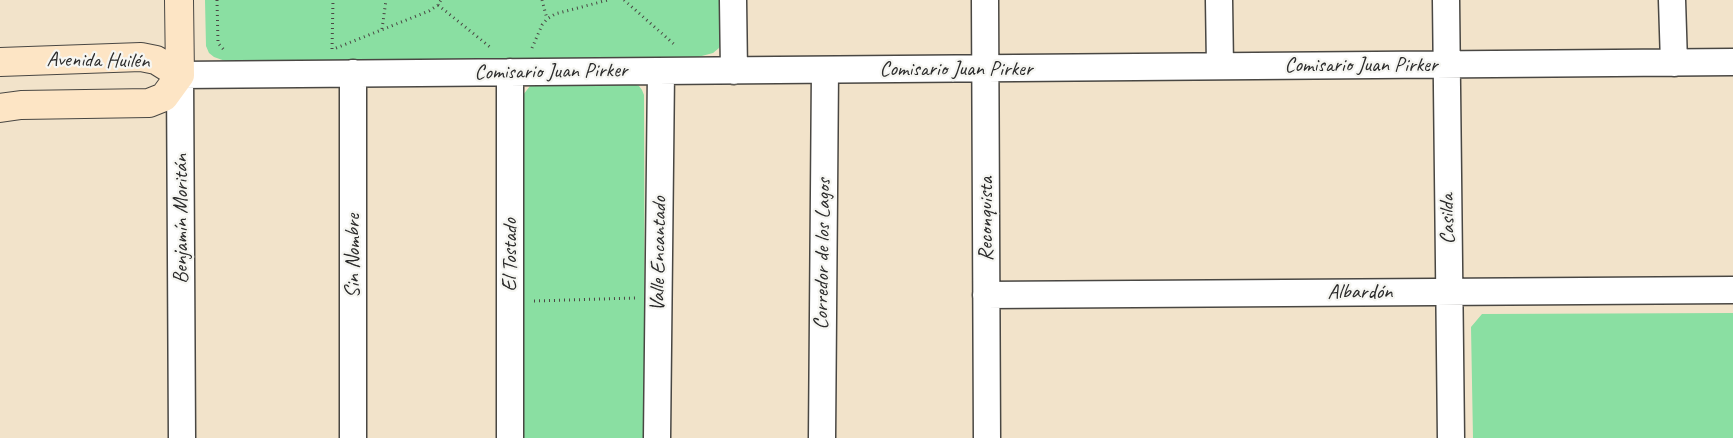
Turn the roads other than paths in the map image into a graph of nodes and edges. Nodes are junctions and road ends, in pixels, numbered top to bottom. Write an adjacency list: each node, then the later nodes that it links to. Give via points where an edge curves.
1 (179, 0): 18 (street, Benjamín Moritán)
2 (733, 0): 13 (street)
3 (985, 0): 12 (street, Reconquista)
4 (1219, 0): 11 (street)
5 (1446, 0): 10 (street, Casilda)
6 (1672, 0): 9 (street)
7 (0, 62): 18 (street, Avenida Huilén, via 141,56 156,60)
8 (1733, 62): 9 (street, Comisario Juan Pirker)
9 (1674, 63): 10 (street, Comisario Juan Pirker)
10 (1447, 64): 11 (street, Comisario Juan Pirker); 21 (street, Casilda)
11 (1220, 66): 12 (street, Comisario Juan Pirker)
12 (985, 68): 14 (street, Comisario Juan Pirker); 22 (street, Reconquista)
13 (734, 70): 14 (street, Comisario Juan Pirker); 15 (street, Comisario Juan Pirker)
14 (825, 70): 27 (street, Corredor de los Lagos)
15 (660, 71): 16 (street, Comisario Juan Pirker); 26 (street, Valle Encantado)
16 (510, 72): 17 (street, Comisario Juan Pirker); 25 (street, El Tostado)
17 (353, 74): 18 (street, Comisario Juan Pirker); 24 (street, Sin Nombre)
18 (180, 75): 19 (street, Avenida Huilén, via 164,97 149,103); 23 (street, Benjamín Moritán)
19 (0, 108)
20 (1733, 290): 21 (street, Albardón)
21 (1449, 292): 22 (street, Albardón); 29 (street, Casilda)
22 (986, 295): 28 (street, Reconquista)
23 (182, 438)
24 (353, 438)
25 (510, 438)
26 (657, 438)
27 (822, 438)
28 (987, 438)
29 (1451, 438)

